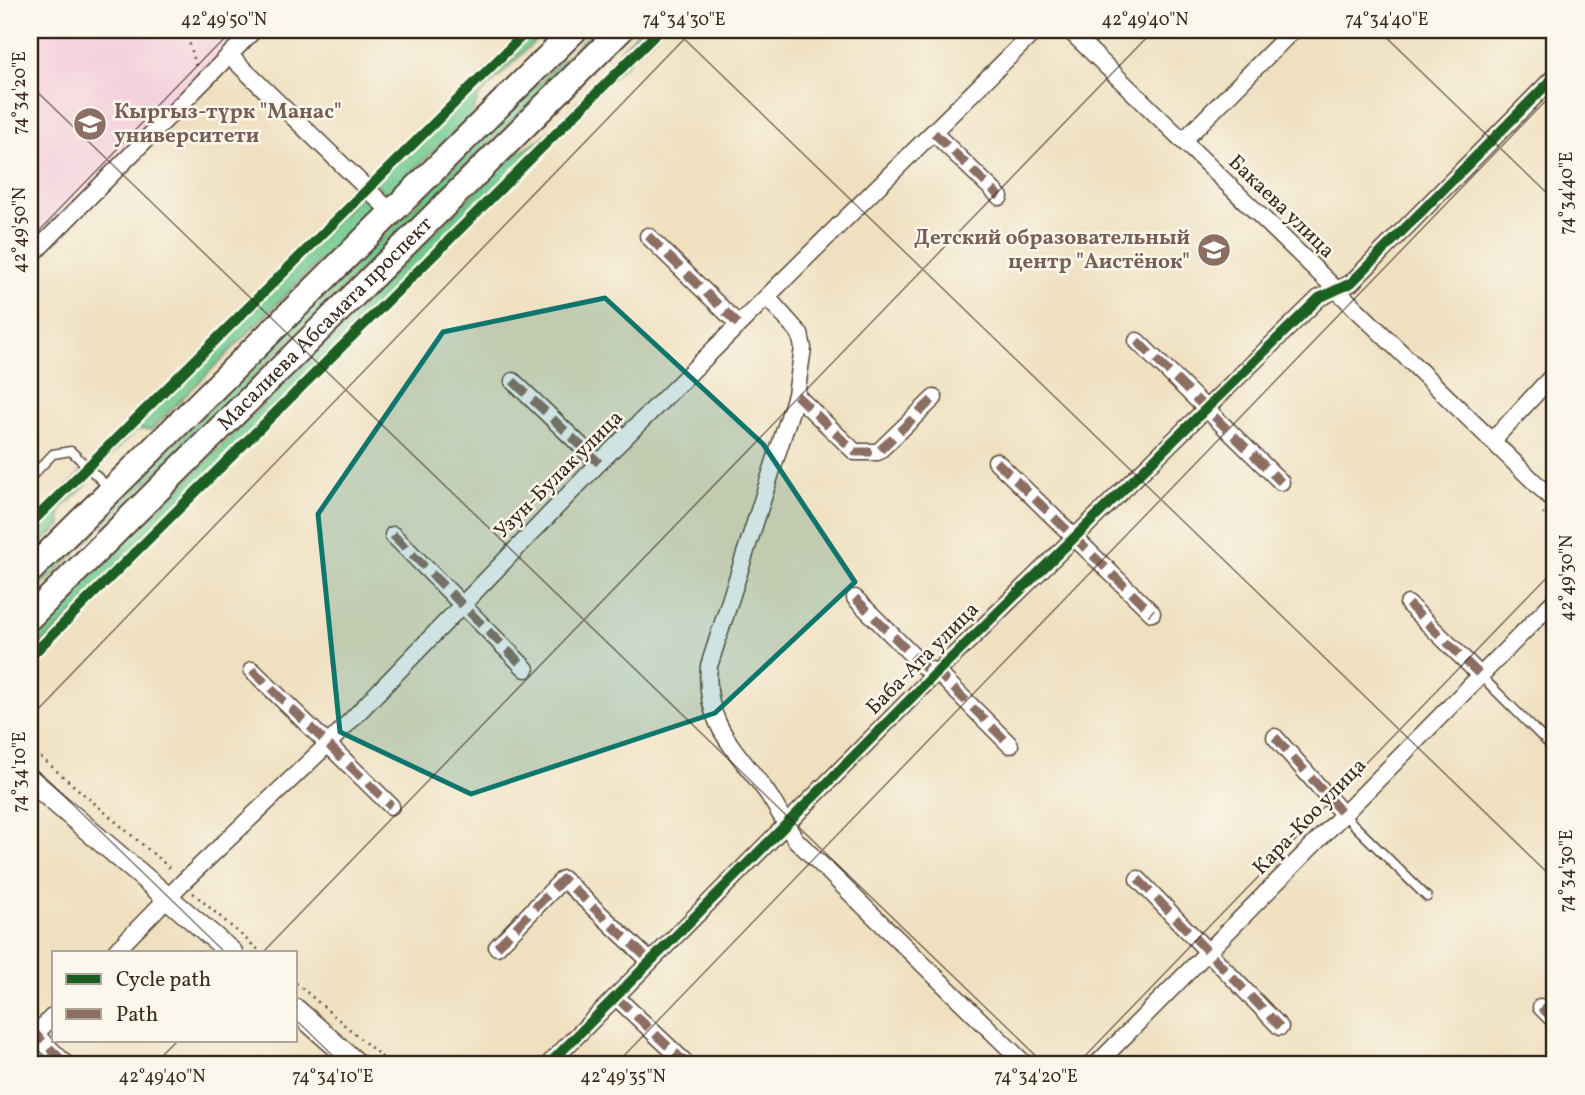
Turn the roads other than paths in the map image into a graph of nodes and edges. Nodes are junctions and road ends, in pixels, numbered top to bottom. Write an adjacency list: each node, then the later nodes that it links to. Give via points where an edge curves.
1 (254, 30): 7 (street)
2 (575, 30): 12 (main road, Масалиева Абсамата проспект)
3 (621, 30): 39 (main road, Масалиева Абсамата проспект)
4 (1037, 30): 9 (street, Узун-Булак улица)
5 (1069, 30): 10 (street, Бакаева улица)
6 (1293, 30): 10 (street)
7 (229, 55): 12 (street); 14 (street)
8 (1555, 76): 15 (street, Баба-Ата улица, via 1351,283)
9 (934, 132): 11 (street); 16 (street, Узун-Булак улица)
10 (1183, 141): 15 (street, Бакаева улица)
11 (1000, 197)
12 (391, 212): 29 (main road, Масалиева Абсамата проспект)
13 (648, 236): 17 (street)
14 (30, 257)
15 (1334, 288): 23 (street, Баба-Ата улица); 24 (street, Бакаева улица)
16 (766, 297): 17 (street, Узун-Булак улица); 21 (street, via 800,334 803,348)
17 (738, 324): 26 (street, Узун-Булак улица)
18 (1137, 341): 23 (street)
19 (1555, 373): 24 (street)
20 (513, 381): 26 (street)
21 (796, 395): 22 (street, via 855,452 878,452); 51 (street, via 709,666 707,687 723,737 769,795)
22 (934, 398)
23 (1207, 408): 28 (street); 32 (street, Баба-Ата улица)
24 (1492, 441): 30 (street, Бакаева улица)
25 (996, 461): 32 (street)
26 (599, 463): 37 (street, Узун-Булак улица)
27 (30, 478): 29 (lane, via 53,454 71,451)
28 (1281, 482)
29 (111, 490): 33 (main road, Масалиева Абсамата проспект)
30 (1555, 502)
31 (393, 535): 37 (street)
32 (1073, 538): 38 (street); 42 (street, Баба-Ата улица)
33 (30, 571)
34 (856, 598): 42 (street, via 925,668)
35 (1555, 600): 43 (street, Кара-Коо улица)
36 (1408, 604): 43 (street)
37 (460, 606): 40 (street); 45 (street, Узун-Булак улица)
38 (1152, 613)
39 (30, 617)
40 (526, 669)
41 (252, 670): 45 (street)
42 (937, 672): 47 (street); 51 (street, Баба-Ата улица)
43 (1480, 675): 46 (lane); 50 (street, Кара-Коо улица)
44 (1275, 737): 50 (street)
45 (328, 744): 49 (street); 53 (street, Узун-Булак улица)
46 (1549, 744)
47 (1010, 746)
48 (30, 780): 53 (street)
49 (391, 806)
50 (1343, 814): 54 (lane); 58 (street, Кара-Коо улица)
51 (785, 824): 59 (street, Баба-Ата улица); 71 (street, via 796,841)
52 (1138, 880): 58 (street)
53 (176, 889): 56 (street, Узун-Булак улица); 57 (street)
54 (1427, 897)
55 (497, 947): 59 (street, via 563,878)
56 (116, 951)
57 (230, 951)
58 (1207, 953): 65 (street); 72 (street, Кара-Коо улица)
59 (650, 961): 60 (street, Баба-Ата улица)
60 (616, 997): 69 (street, Баба-Ата улица); 70 (street)
61 (1541, 1007): 64 (street)
62 (298, 1012): 68 (street)
63 (52, 1017): 66 (street)
64 (1555, 1021)
65 (1279, 1027)
66 (32, 1035): 67 (street)
67 (67, 1065)
68 (358, 1065)
69 (548, 1065)
70 (688, 1065)
71 (1026, 1065)
72 (1096, 1065)

